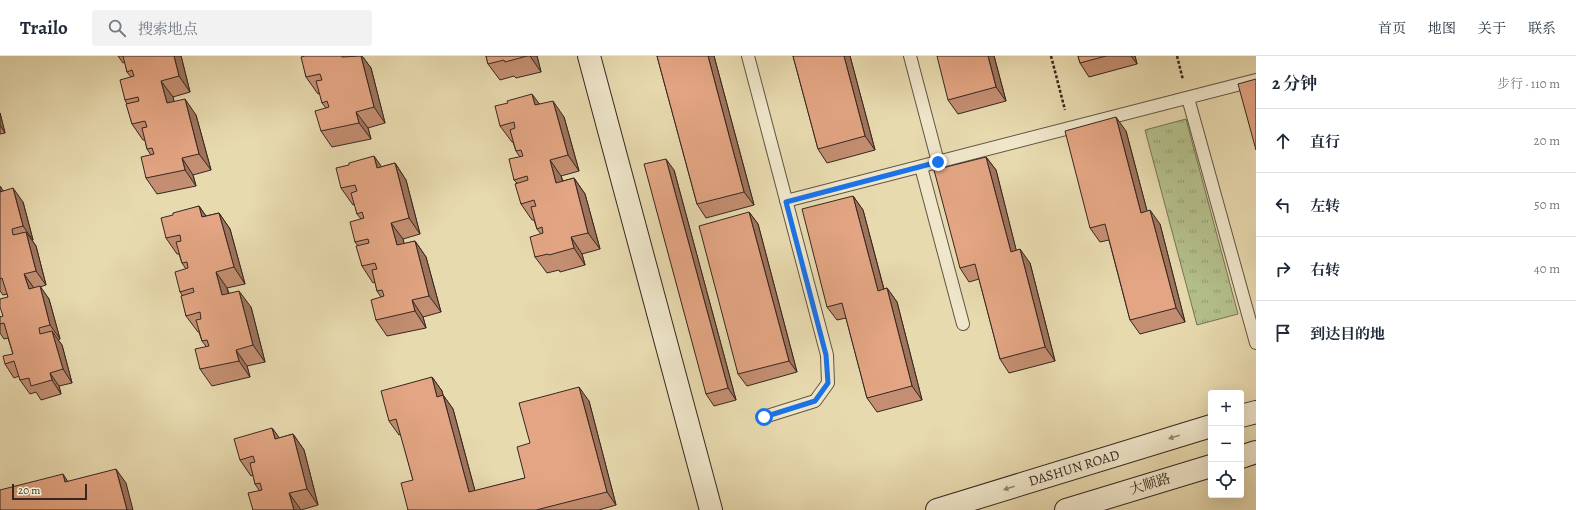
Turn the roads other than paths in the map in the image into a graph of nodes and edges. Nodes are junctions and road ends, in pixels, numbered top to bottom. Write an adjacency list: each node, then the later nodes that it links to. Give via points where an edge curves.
1 (589, 56): 18 (street)
2 (748, 56): 8 (lane)
3 (910, 56): 6 (lane)
4 (1256, 80): 5 (lane)
5 (1188, 98): 6 (lane); 10 (lane)
6 (938, 162): 7 (lane)
7 (920, 167): 8 (lane); 9 (lane)
8 (786, 202): 13 (lane, via 826,355 828,383 815,401)
9 (963, 324)
10 (1256, 343)
11 (1256, 412): 12 (street)
12 (1244, 415)
13 (764, 417)
14 (1208, 427): 19 (street, DASHUN ROAD, one-way to 19)
15 (1256, 452): 16 (street)
16 (1244, 455)
17 (1208, 467): 20 (street, 大顺路)
18 (711, 510)
19 (937, 510)
20 (1066, 510)

